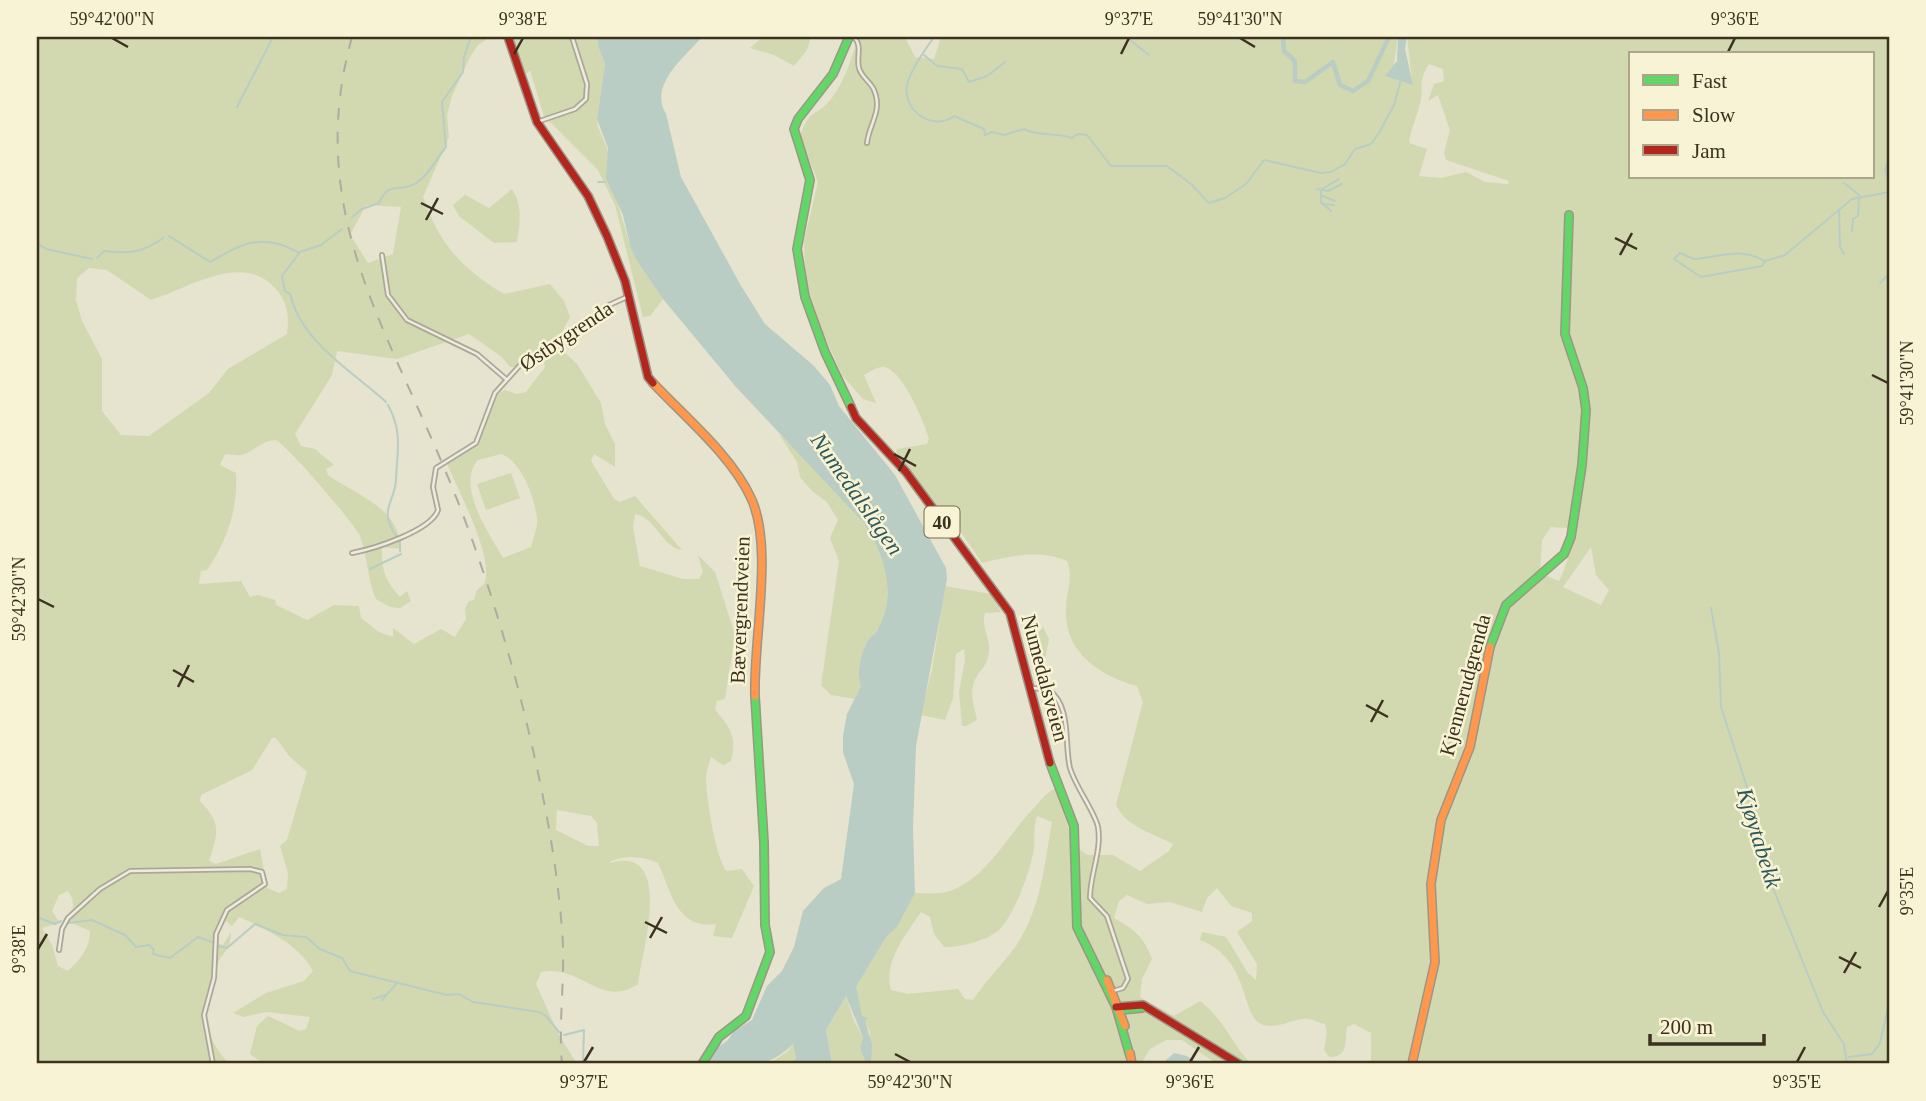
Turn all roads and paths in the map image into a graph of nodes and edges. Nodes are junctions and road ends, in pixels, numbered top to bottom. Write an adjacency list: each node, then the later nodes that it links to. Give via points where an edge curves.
1 (508, 37): 5 (main road, Bævergrendveien)
2 (572, 37): 5 (street, via 587,84 586,99 575,109)
3 (849, 37): 12 (main road, Numedalsveien / 40, via 833,74 794,129 810,180 797,250 807,305 856,418 902,467 1005,603)
4 (854, 37): 6 (street, via 860,48 860,71 877,101 878,112)
5 (537, 122): 9 (main road, Bævergrendveien, via 597,212)
6 (867, 143)
7 (1569, 215): 21 (main road, Kjennerudgrenda, via 1565,334 1587,413 1571,537 1564,554 1506,605 1491,643 1470,747 1441,820 1432,884 1435,962)
8 (382, 255): 10 (street, Østbygrenda, via 388,295 407,320 477,354)
9 (629, 296): 10 (street, Østbygrenda, via 530,357); 19 (main road, Bævergrendveien, via 650,382 738,475 756,506 761,532 755,692 769,954 746,1016 719,1037)
10 (506, 379): 11 (street, Østbygrenda, via 492,398 476,443 438,464 433,478 438,506 434,518 401,538)
11 (352, 553)
12 (1030, 689): 13 (main road, Numedalsveien / 40, via 1074,825 1078,857 1074,912); 15 (street, via 1049,690 1059,701 1071,771 1097,823 1099,846 1090,898 1107,916 1128,976 1124,987)
13 (1084, 945): 15 (main road, Numedalsveien / 40); 16 (main road, Numedalsveien / 40)
14 (59, 950): 18 (street, via 68,918 100,889 130,871 260,870 265,884 227,910 216,934 214,978 204,1018)
15 (1114, 991): 16 (main road, Numedalsveien / 40)
16 (1118, 1007): 17 (main road, Numedalsveien / 40); 20 (main road, via 1134,1003 1145,1007)
17 (1131, 1060)
18 (213, 1064)
19 (702, 1064)
20 (1239, 1064)
21 (1412, 1064)

